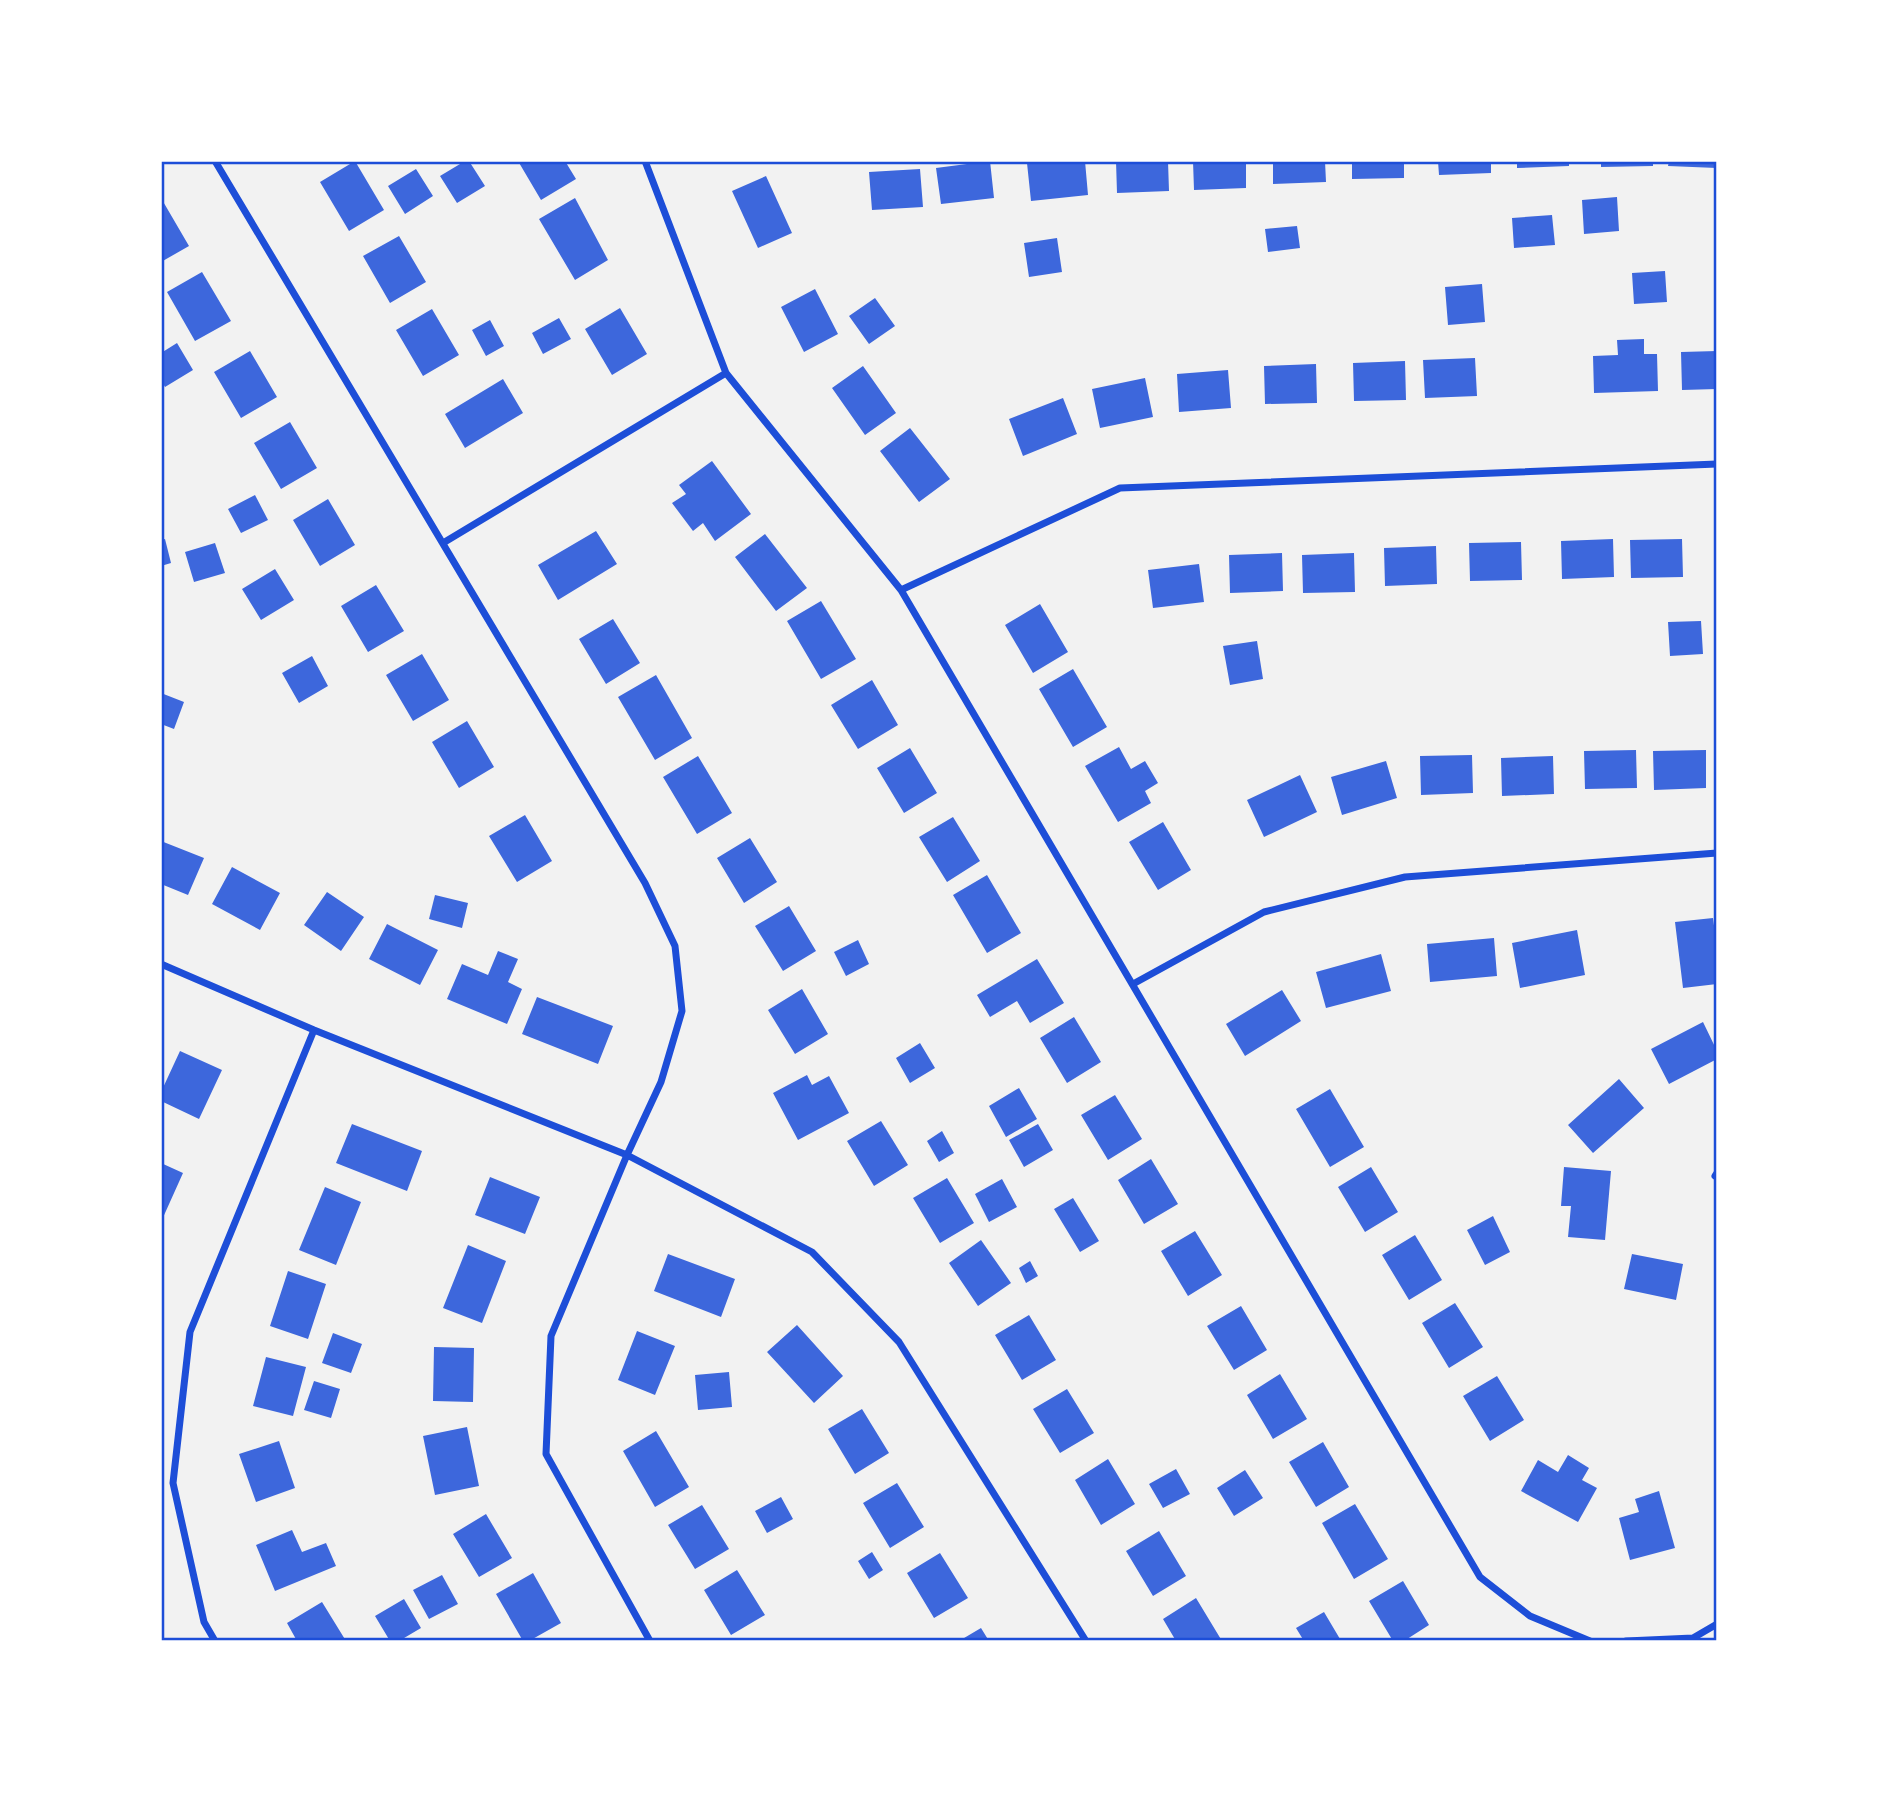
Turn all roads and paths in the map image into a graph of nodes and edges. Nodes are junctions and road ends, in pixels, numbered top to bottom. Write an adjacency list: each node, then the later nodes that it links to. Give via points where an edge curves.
1 (215, 161): 5 (street)
2 (645, 161): 3 (street)
3 (726, 373): 5 (street); 6 (street)
4 (1717, 464): 6 (street, via 1120,488)
5 (443, 543): 11 (street, via 645,883 675,946 682,1011 661,1082)
6 (901, 590): 9 (street)
7 (1717, 853): 9 (street, via 1405,877 1264,912)
8 (161, 964): 10 (street)
9 (1133, 984): 16 (street, via 1480,1577 1530,1616)
10 (314, 1030): 11 (street); 13 (street, via 190,1332 173,1483 204,1622)
11 (627, 1155): 14 (street, via 551,1336 546,1454); 15 (street, via 812,1252 899,1342)
12 (1717, 1624): 17 (street, via 1693,1638)
13 (215, 1641)
14 (650, 1641)
15 (1086, 1641)
16 (1590, 1641)
17 (1626, 1641)

